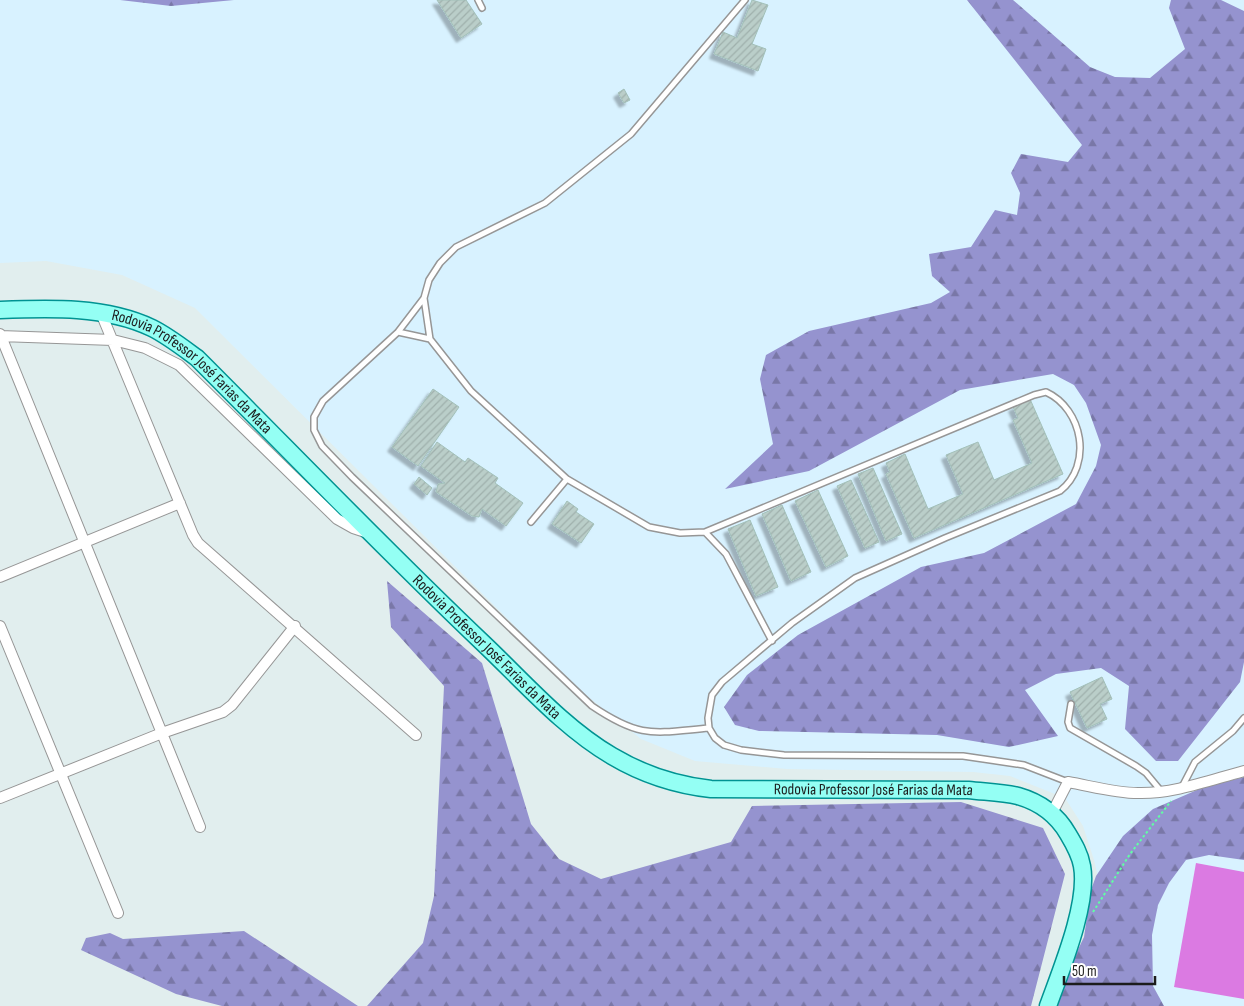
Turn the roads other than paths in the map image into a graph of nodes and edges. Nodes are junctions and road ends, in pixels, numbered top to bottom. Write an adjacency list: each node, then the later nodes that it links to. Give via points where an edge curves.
1 (478, 0): 3 (lane)
2 (745, 0): 4 (lane, via 631,134 545,203 456,247 440,262 429,280)
3 (482, 8)
4 (424, 298): 7 (lane); 10 (lane)
5 (0, 310): 6 (main road, Rodovia Professor José Farias da Mata)
6 (101, 313): 9 (street); 15 (main road, Rodovia Professor José Farias da Mata, via 151,328 197,358)
7 (398, 332): 10 (lane); 23 (lane, via 323,401 314,417 314,430 322,446 592,706 617,723 637,731 650,733)
8 (0, 335): 9 (street); 16 (street)
9 (113, 340): 12 (street); 15 (street, via 145,348 179,365 337,518)
10 (430, 340): 11 (lane, via 471,391)
11 (567, 479): 13 (lane); 14 (lane, via 649,527 680,533)
12 (180, 503): 16 (street); 19 (street, via 198,543)
13 (531, 522)
14 (705, 532): 20 (lane, via 726,554); 20 (lane, via 1034,395 1046,392 1067,408 1077,426 1080,455 1071,483 1060,491 855,578 829,594)
15 (374, 535): 32 (main road, Rodovia Professor José Farias da Mata, via 557,713 610,756 659,780 711,789 968,790 1002,793 1031,801)
16 (85, 542): 17 (street); 24 (street)
17 (0, 577)
18 (0, 626): 27 (street)
19 (295, 626): 24 (street, via 232,705 223,712); 25 (street)
20 (772, 641): 23 (lane, via 722,682 712,695)
21 (1071, 704): 30 (lane, via 1070,728 1136,766)
22 (1244, 718): 29 (lane, via 1195,762)
23 (709, 728): 28 (lane, via 724,745 741,750 784,755 981,758 1024,765)
24 (162, 733): 27 (street); 33 (street)
25 (416, 736)
26 (1244, 770): 29 (street)
27 (61, 774): 31 (street); 34 (street)
28 (1068, 782): 30 (street, via 1135,793); 32 (street)
29 (1182, 787): 30 (street)
30 (1162, 792)
31 (0, 798)
32 (1052, 813): 35 (main road, via 1076,847 1083,883 1078,914)
33 (200, 827)
34 (118, 913)
35 (1048, 1006)

